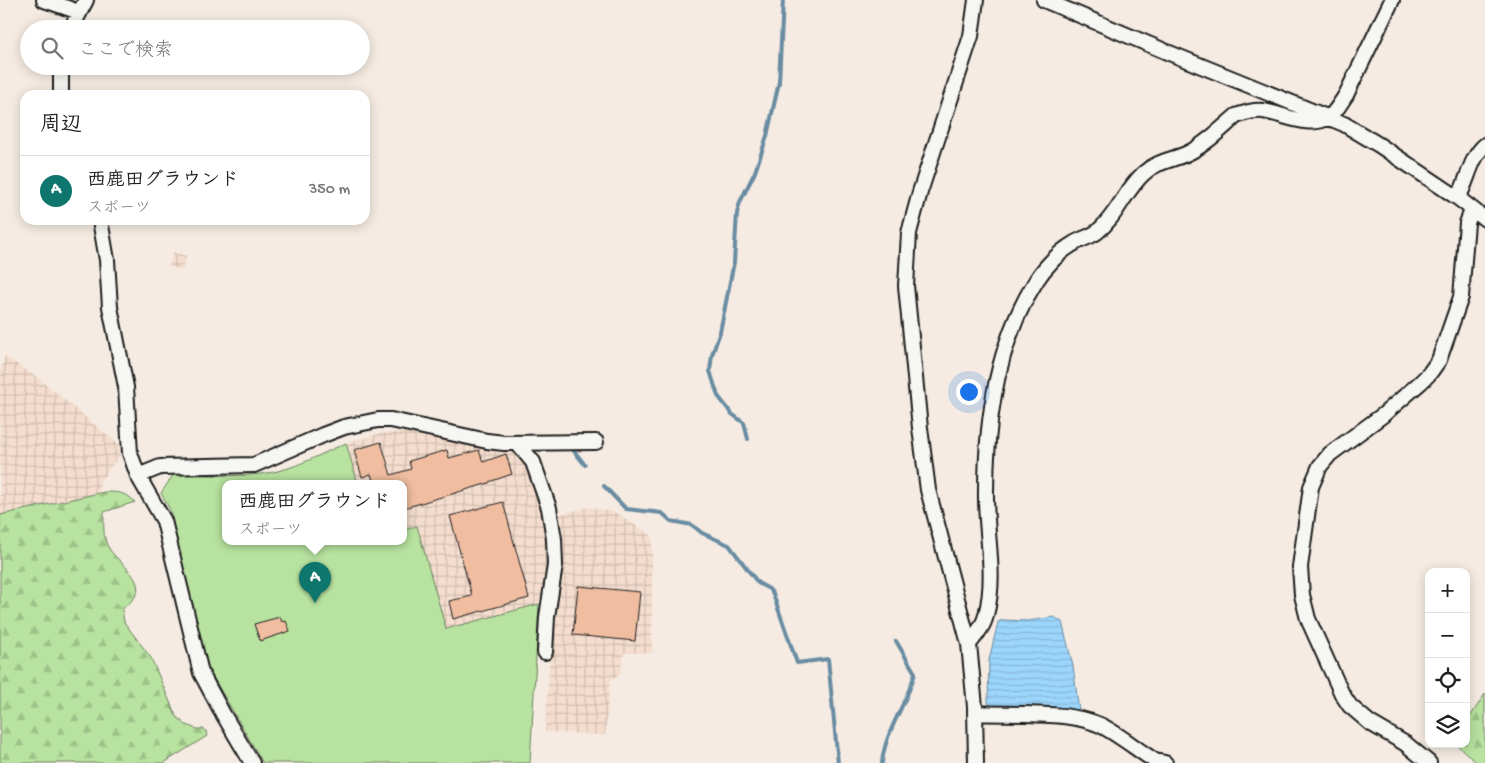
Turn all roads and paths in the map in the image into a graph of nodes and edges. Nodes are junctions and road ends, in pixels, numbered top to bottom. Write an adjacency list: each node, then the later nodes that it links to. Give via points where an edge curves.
1 (44, 0): 5 (street)
2 (976, 0): 18 (street, via 970,36 909,233 906,286 928,490)
3 (1044, 0): 9 (street)
4 (1392, 0): 9 (street, via 1346,95)
5 (83, 6): 6 (street)
6 (76, 20)
7 (61, 75): 8 (street)
8 (61, 90)
9 (1328, 117): 11 (street, via 1379,145); 18 (street, via 1313,121 1262,111 1236,116 1189,153 1162,161 1144,173 1108,221 1091,236 1072,244 1037,278 1009,336 994,394 986,492 992,563 989,596 986,617)
10 (1485, 146): 11 (street, via 1477,153)
11 (1458, 198): 12 (street)
12 (1472, 210): 13 (street); 24 (street, via 1467,223 1461,296 1439,360 1421,382 1330,454 1320,466 1311,487 1300,567 1308,620 1342,694 1350,706 1370,723 1406,744)
13 (1485, 219)
14 (101, 225): 17 (street, via 110,307 126,387 130,453)
15 (596, 442): 16 (street)
16 (518, 444): 17 (street, via 378,420 323,435 254,465 160,467); 19 (street, via 534,462 549,508 554,539 555,565 546,617)
17 (138, 476): 21 (street, via 164,521 201,673)
18 (969, 644): 20 (street)
19 (545, 652)
20 (975, 713): 22 (street); 23 (street, via 1069,716 1088,721 1104,727 1155,761)
21 (252, 763)
22 (976, 763)
23 (1164, 763)
24 (1429, 763)

